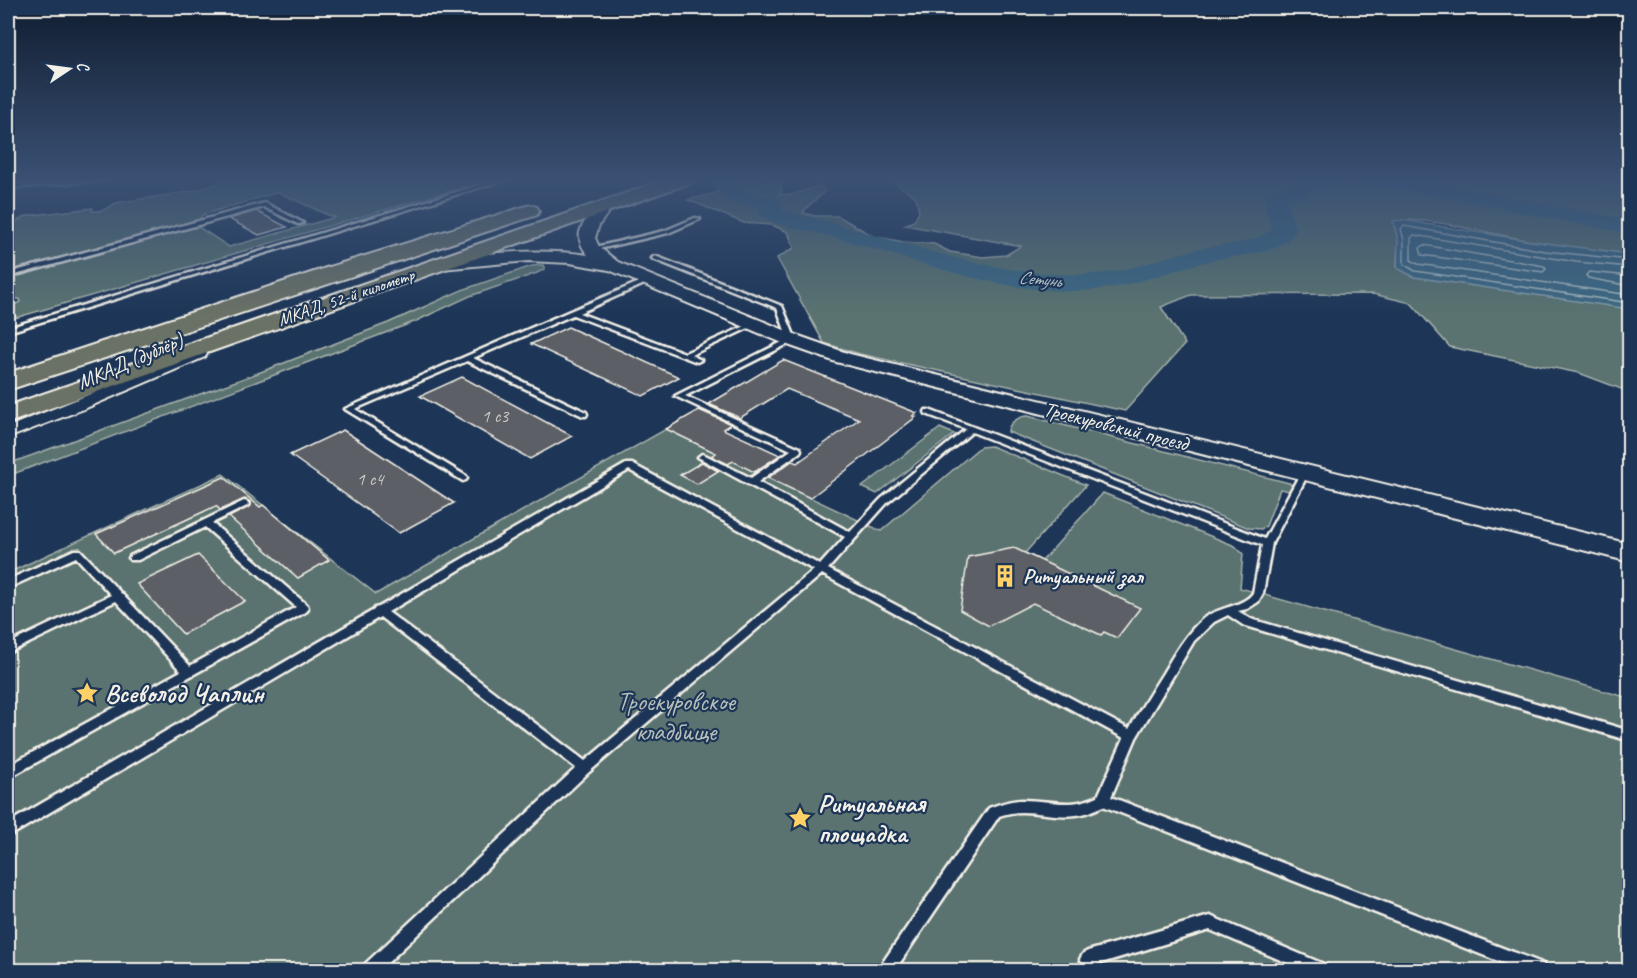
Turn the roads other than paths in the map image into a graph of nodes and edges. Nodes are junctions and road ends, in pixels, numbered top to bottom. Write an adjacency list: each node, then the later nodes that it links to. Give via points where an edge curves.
1 (196, 225): 11 (lane)
2 (360, 225): 16 (lane)
3 (487, 225): 21 (highway, МКАД, 52-й километр)
4 (554, 225): 9 (highway, МКАД, 52-й километр)
5 (590, 225): 7 (street, via 585,235)
6 (684, 225): 7 (lane)
7 (590, 249): 10 (street, Троекуровский проезд)
8 (655, 258): 17 (lane, via 780,308)
9 (441, 264): 10 (street, Троекуровский проезд, via 530,254); 14 (highway, МКАД, 52-й километр)
10 (614, 266): 12 (street, Троекуровский проезд)
11 (8, 275)
12 (649, 280): 13 (lane); 15 (street, Троекуровский проезд)
13 (572, 312): 18 (lane); 19 (lane)
14 (268, 324): 24 (highway, МКАД, 52-й километр); 26 (street, МКАД (дублёр))
15 (754, 324): 17 (street, Троекуровский проезд); 18 (lane)
16 (8, 330)
17 (792, 340): 28 (street, Троекуровский проезд, via 886,370); 30 (lane, via 679,396 797,450)
18 (685, 355): 20 (lane)
19 (466, 358): 23 (lane); 29 (lane, via 349,409)
20 (697, 360)
21 (8, 382)
22 (929, 412): 25 (lane)
23 (583, 414)
24 (8, 415)
25 (972, 428): 33 (lane, via 885,501); 34 (lane)
26 (8, 433)
27 (702, 457): 30 (lane)
28 (1305, 472): 34 (lane); 35 (street, Троекуровский проезд, via 1520,530)
29 (463, 478)
30 (752, 482): 33 (lane)
31 (244, 504): 32 (lane)
32 (206, 523): 36 (lane); 43 (lane, via 303,608)
33 (852, 537): 37 (lane)
34 (1267, 543): 40 (lane, via 1258,593 1243,606)
35 (1629, 553)
36 (134, 558)
37 (821, 570): 41 (lane, via 629,466); 44 (lane); 46 (lane)
38 (8, 584): 39 (lane, via 77,552)
39 (117, 596): 42 (lane); 43 (lane)
40 (1228, 610): 44 (lane, via 1210,619 1190,638); 45 (lane, via 1246,622)
41 (379, 611): 46 (lane); 49 (lane)
42 (8, 649)
43 (189, 672): 47 (lane)
44 (1131, 736): 48 (lane)
45 (1629, 736)
46 (585, 768): 51 (lane)
47 (8, 772)
48 (1103, 800): 52 (lane, via 1068,811 1012,805 994,812); 54 (lane)
49 (8, 830)
50 (1088, 959): 53 (lane, via 1210,923)
51 (369, 970)
52 (886, 970)
53 (1321, 970)
54 (1539, 970)

